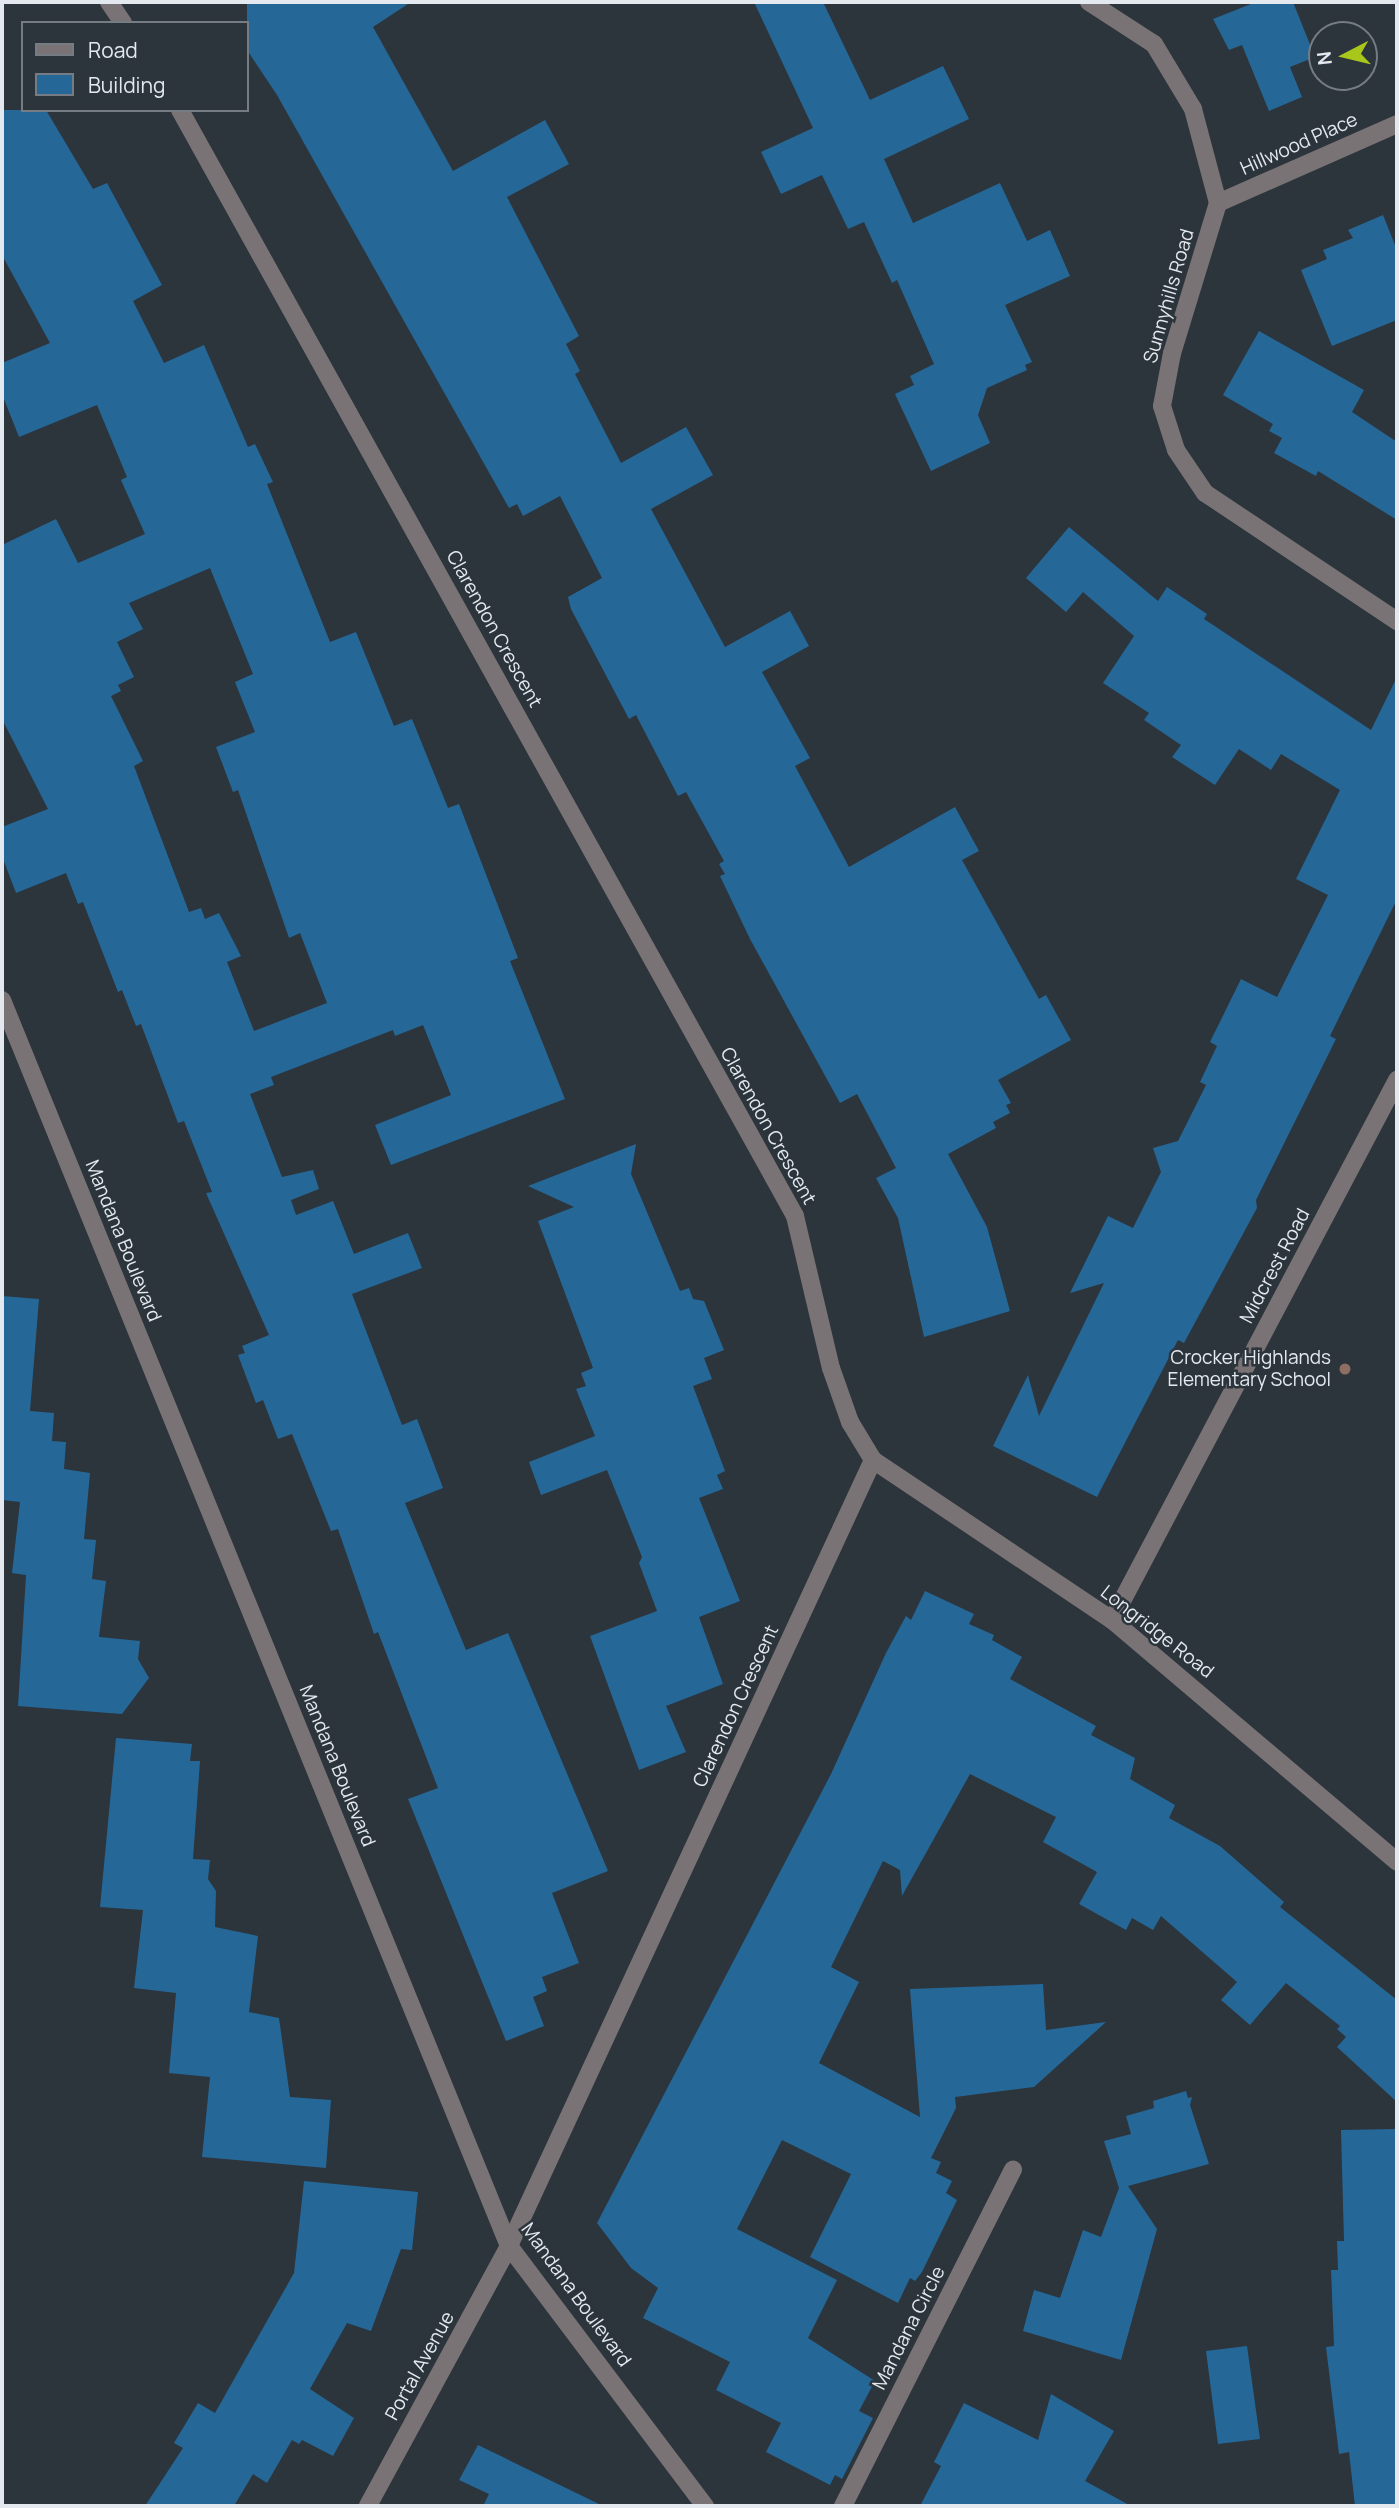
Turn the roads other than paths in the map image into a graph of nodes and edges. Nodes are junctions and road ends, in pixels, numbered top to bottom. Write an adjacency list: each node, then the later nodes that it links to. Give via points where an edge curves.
1 (109, 2): 3 (street)
2 (1089, 2): 6 (street, via 1154,44 1192,109)
3 (122, 21)
4 (181, 112): 10 (street, Clarendon Crescent, via 795,1216 831,1368 849,1422)
5 (1397, 124): 6 (street, Hillwood Place)
6 (1218, 203): 7 (street, Sunnyhills Road, via 1172,353 1162,407 1176,450 1205,493)
7 (1397, 621)
8 (2, 1000): 14 (street, Mandana Boulevard)
9 (1397, 1080): 11 (street, Midcrest Road)
10 (873, 1460): 11 (street, Longridge Road); 14 (street, Clarendon Crescent)
11 (1112, 1620): 12 (street, Longridge Road)
12 (1397, 1861)
13 (1013, 2169): 17 (street, Mandana Circle)
14 (509, 2246): 15 (street, Portal Avenue); 16 (street, Mandana Boulevard)
15 (368, 2506)
16 (705, 2506)
17 (843, 2506)

